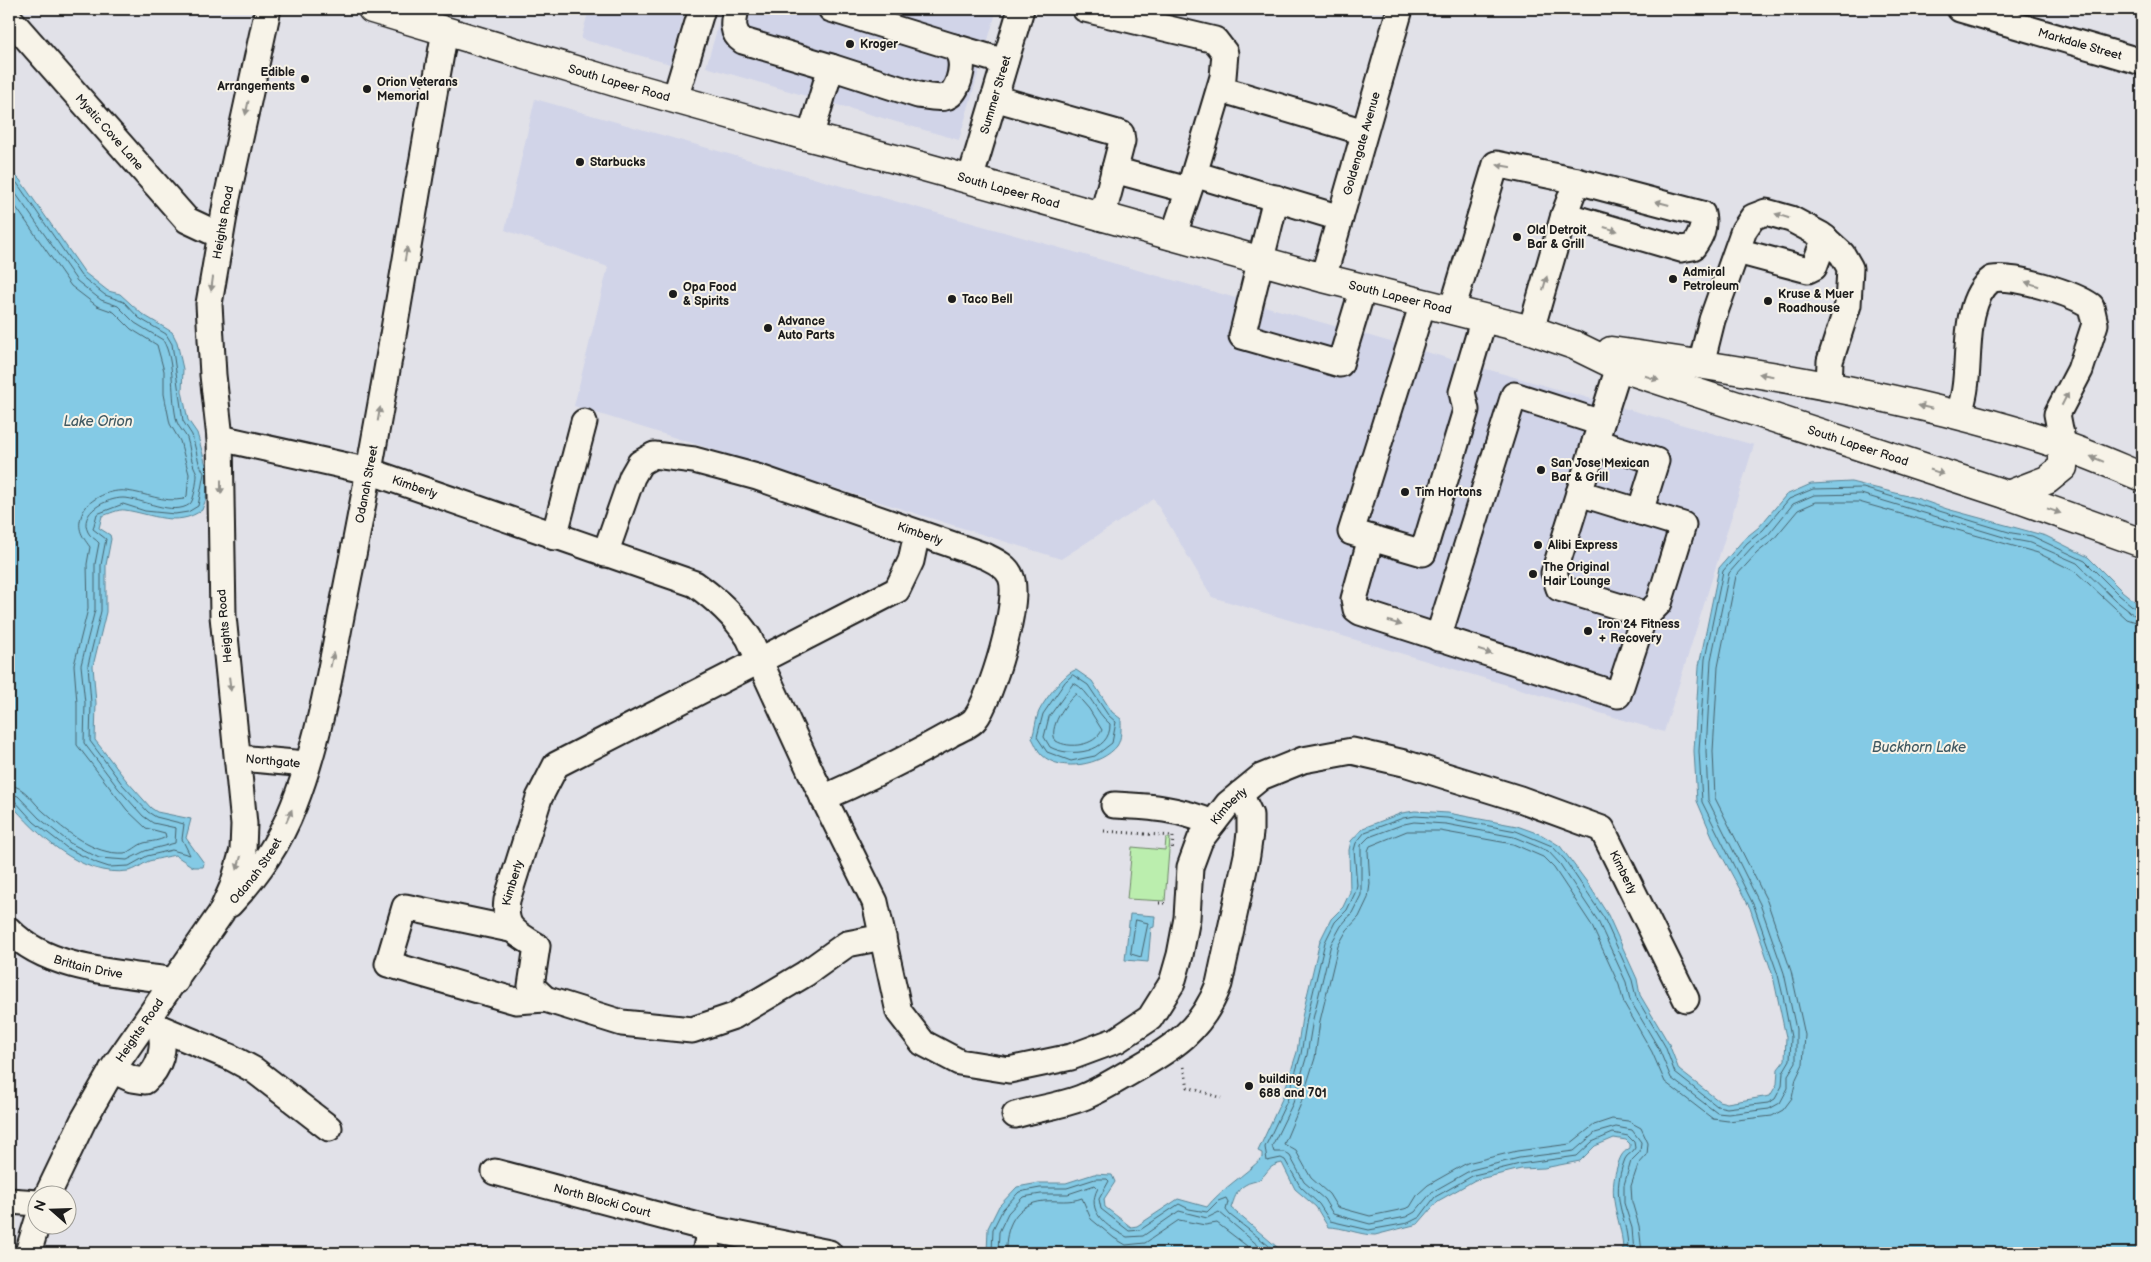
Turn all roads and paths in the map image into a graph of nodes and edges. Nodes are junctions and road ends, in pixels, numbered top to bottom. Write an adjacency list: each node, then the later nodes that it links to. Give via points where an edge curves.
1 (268, 9): 29 (street, Heights Road, one-way to 29)
2 (372, 9): 11 (main road, South Lapeer Road)
3 (702, 9): 18 (street)
4 (736, 9): 15 (street, via 733,26 737,37 743,41)
5 (831, 9): 12 (street)
6 (1021, 9): 13 (street, Summer Street)
7 (1085, 9): 16 (street, via 1215,40 1225,53)
8 (1400, 9): 19 (street, Goldengate Avenue)
9 (1960, 9): 14 (street, Markdale Street)
10 (9, 18): 29 (street, Mystic Cove Lane, via 187,220)
11 (443, 23): 18 (main road, South Lapeer Road); 49 (street, Odanah Street, one-way to 11)
12 (954, 46): 13 (street); 15 (street, via 961,57 960,76 954,91 946,97 918,95)
13 (1005, 62): 17 (street, Summer Street)
14 (2142, 62)
15 (831, 67): 20 (street)
16 (1220, 89): 19 (street); 24 (street)
17 (994, 98): 21 (street, via 1121,134); 22 (street, Summer Street)
18 (675, 99): 20 (main road, South Lapeer Road)
19 (1364, 132): 28 (street, Goldengate Avenue)
20 (810, 138): 22 (main road, South Lapeer Road)
21 (1114, 170): 24 (street); 27 (street)
22 (970, 180): 27 (main road, South Lapeer Road)
23 (1577, 181): 26 (street); 26 (street, one-way to 23, via 1681,249 1693,247 1703,229 1702,214); 37 (street, one-way to 37, via 1496,164)
24 (1191, 182): 25 (street); 30 (street)
25 (1276, 198): 28 (street); 33 (street)
26 (1564, 215): 39 (street, one-way to 26)
27 (1102, 218): 30 (main road, South Lapeer Road)
28 (1340, 218): 34 (street, Goldengate Avenue)
29 (219, 235): 47 (street, Heights Road, one-way to 47, via 209,304)
30 (1173, 237): 33 (main road, South Lapeer Road)
31 (1825, 238): 32 (street, via 1814,267 1808,270); 32 (street, one-way to 32, via 1791,219 1766,212 1753,217 1744,230); 43 (street, via 1842,254 1850,268 1851,287 1830,361)
32 (1737, 251): 41 (street, via 1712,320)
33 (1260, 261): 34 (main road, South Lapeer Road); 35 (street, via 1242,336 1340,364)
34 (1323, 278): 35 (main road, South Lapeer Road)
35 (1362, 288): 36 (main road, South Lapeer Road)
36 (1423, 303): 37 (main road, South Lapeer Road); 56 (street, via 1351,532)
37 (1452, 310): 38 (main road, South Lapeer Road)
38 (1484, 318): 39 (main road, South Lapeer Road); 56 (street, via 1462,392 1466,410 1423,553)
39 (1531, 330): 40 (main road, South Lapeer Road)
40 (1574, 346): 41 (main road, South Lapeer Road); 42 (main road, South Lapeer Road)
41 (1701, 364): 43 (main road, South Lapeer Road, one-way to 41)
42 (1619, 367): 46 (street); 52 (main road, South Lapeer Road, one-way to 52)
43 (1830, 386): 44 (main road, South Lapeer Road, one-way to 43)
44 (1959, 415): 48 (main road, South Lapeer Road); 48 (street, one-way to 44, via 2057,414 2080,370 2095,324 2091,306 2015,278 1992,279 1980,292 1972,318)
45 (584, 422): 55 (street)
46 (1598, 433): 51 (street); 53 (street, via 1656,461); 60 (street, via 1514,395)
47 (220, 438): 49 (street, Kimberly); 62 (street, Heights Road, one-way to 62, via 223,616)
48 (2063, 446): 50 (main road, South Lapeer Road, one-way to 48); 52 (main road, via 2063,466 2047,480)
49 (369, 471): 55 (street, Kimberly); 63 (street, Odanah Street, one-way to 49, via 328,677)
50 (2142, 477)
51 (1579, 493): 53 (street); 59 (street, via 1554,573 1559,588)
52 (2008, 495): 57 (main road, South Lapeer Road, one-way to 57)
53 (1640, 512): 59 (street, via 1683,525 1659,603)
54 (917, 533): 58 (street, Kimberly, via 758,477 694,460 654,456 640,462 632,477); 61 (street, via 910,561 897,590); 65 (street, Kimberly, via 985,556 1002,566 1011,577 1014,595 992,684 975,720 871,777)
55 (554, 537): 58 (street, Kimberly)
56 (1372, 538): 60 (street, one-way to 60, via 1354,604 1360,612)
57 (2142, 543)
58 (605, 554): 61 (street, Kimberly, via 695,584 720,602 737,620)
59 (1647, 615): 60 (street, one-way to 59, via 1618,694)
60 (1438, 638)
61 (759, 661): 65 (street, Kimberly); 73 (street, Kimberly, via 556,765 539,798 507,900 505,913)
62 (238, 758): 63 (street, Northgate); 72 (street, Heights Road, one-way to 72, via 243,850)
63 (306, 764): 72 (street, Odanah Street, one-way to 63, via 252,881 272,853 294,804)
64 (1240, 794): 67 (street, Kimberly); 78 (street, Kimberly, via 1261,777 1303,760 1352,751 1414,766 1602,829); 84 (street, via 1250,815 1247,855 1213,1000 1202,1019 1178,1043 1115,1081)
65 (823, 798): 75 (street, Kimberly, via 874,902)
66 (1114, 805): 67 (street, via 1167,808)
67 (1213, 823): 80 (street, Kimberly, via 1200,840 1190,867 1187,918 1180,955 1172,983 1159,1004 1150,1018 1117,1040)
68 (1104, 830): 69 (path, via 1173,836)
69 (1172, 855)
70 (1169, 894): 71 (path, via 1168,904)
71 (1159, 903)
72 (221, 913): 76 (street, Heights Road)
73 (510, 929): 77 (street, via 537,946 531,986); 77 (street, via 405,907 388,964 516,1001)
74 (9, 930): 76 (street, Brittain Drive, via 20,942 62,963)
75 (883, 937): 77 (street, via 847,944 805,974 734,1016 692,1030 622,1023); 80 (street, Kimberly, via 899,1012 923,1043 959,1062 1009,1070)
76 (176, 980): 79 (street, Heights Road)
77 (545, 999)
78 (1686, 999)
79 (153, 1025): 82 (street, Heights Road); 82 (street, via 163,1038 155,1072 145,1081); 86 (street, via 254,1070)
80 (1064, 1059): 84 (street)
81 (1184, 1067): 83 (path, via 1188,1087)
82 (112, 1070): 88 (street, Heights Road)
83 (1221, 1098)
84 (1073, 1100): 85 (street)
85 (1014, 1115)
86 (329, 1128)
87 (495, 1172): 91 (street, North Blocki Court)
88 (53, 1184)
89 (9, 1201): 90 (street)
90 (28, 1203)
91 (710, 1229): 94 (street); 95 (street, North Blocki Court)
92 (34, 1234): 93 (street)
93 (28, 1253)
94 (705, 1253)
95 (828, 1253)

